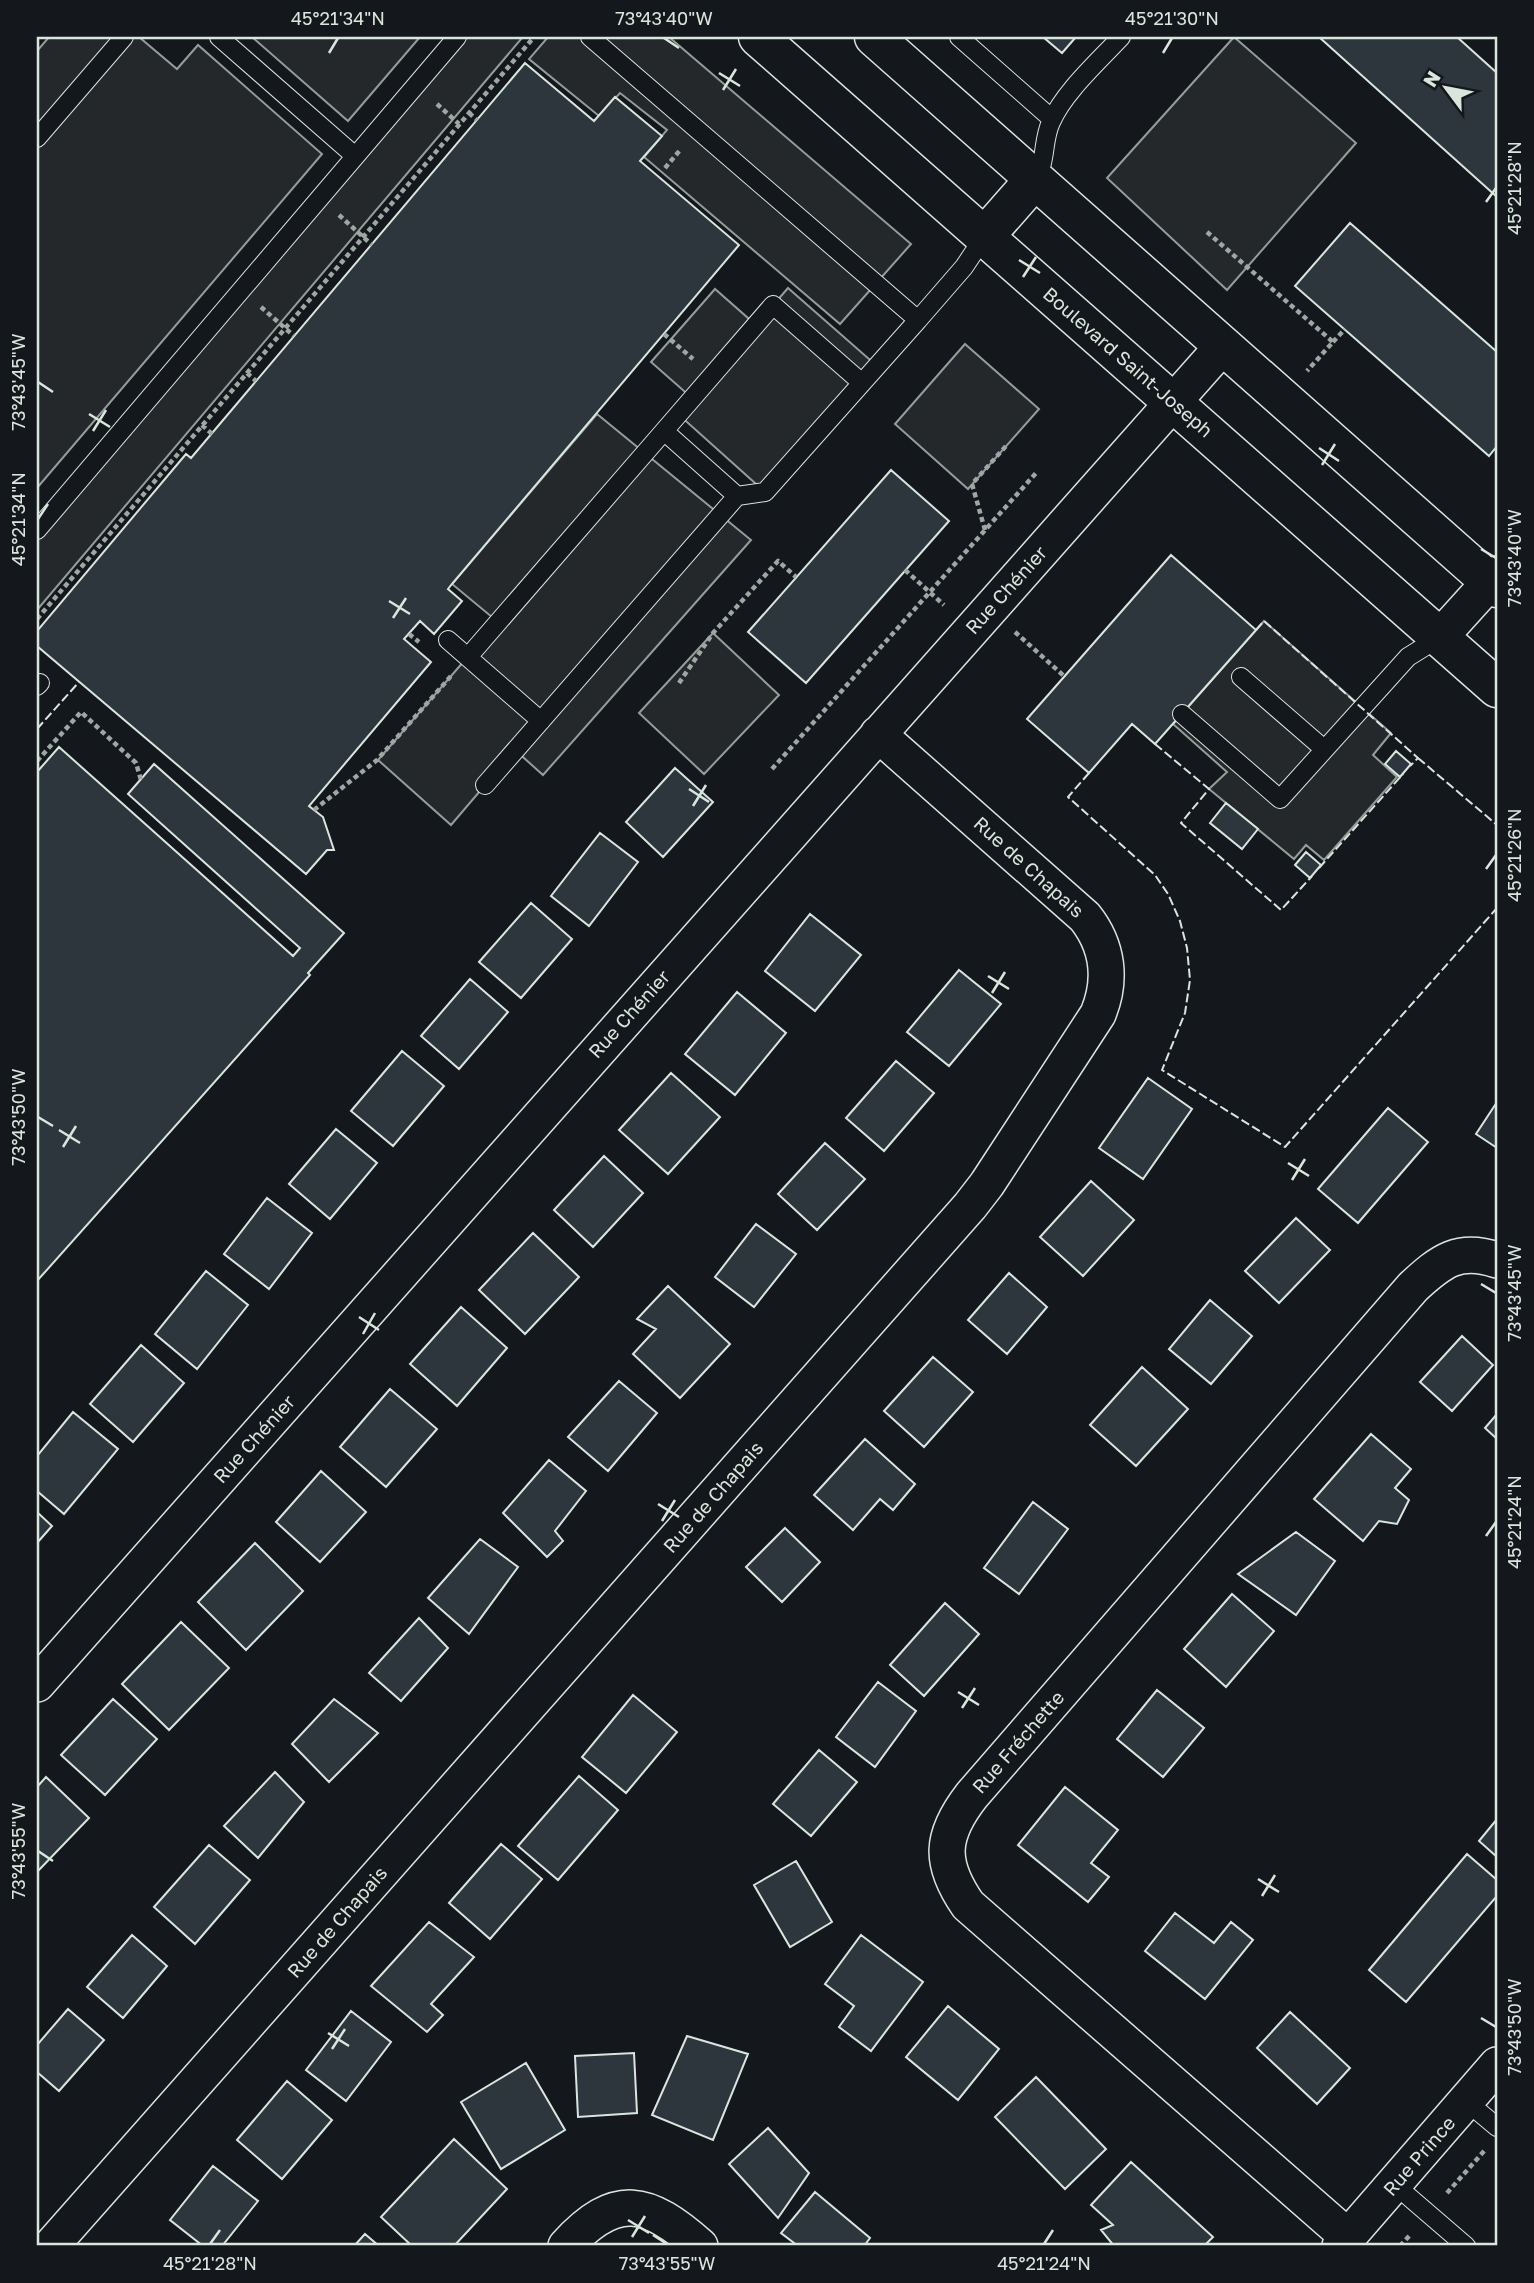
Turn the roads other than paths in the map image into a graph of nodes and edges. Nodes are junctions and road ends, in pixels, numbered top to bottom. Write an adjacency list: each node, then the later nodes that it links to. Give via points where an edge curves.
1 (124, 37): 10 (lane)
2 (219, 37): 11 (lane)
3 (457, 37): 11 (lane)
4 (590, 37): 14 (lane)
5 (758, 37): 13 (street, Boulevard Saint-Joseph)
6 (874, 37): 12 (street)
7 (959, 37): 9 (lane)
8 (1121, 37): 9 (lane)
9 (1052, 119): 12 (lane, via 1044,140 1042,168)
10 (37, 138)
11 (355, 156): 20 (lane)
12 (1035, 179): 13 (street); 15 (street)
13 (984, 237): 14 (lane); 17 (street, Boulevard Saint-Joseph)
14 (918, 320): 16 (lane)
15 (1223, 345): 17 (street, Rue Chénier); 21 (street)
16 (862, 383): 18 (lane, via 773,305); 19 (lane, via 765,492)
17 (1174, 402): 22 (street, Boulevard Saint-Joseph); 29 (street, Rue Chénier)
18 (664, 431): 19 (lane); 24 (lane)
19 (737, 496): 28 (lane)
20 (37, 530)
21 (1495, 581): 22 (street)
22 (1440, 638): 26 (street, Boulevard Saint-Joseph); 30 (lane, via 1408,656)
23 (448, 640): 24 (lane)
24 (468, 657): 28 (lane)
25 (1241, 677): 30 (lane)
26 (1497, 688)
27 (1182, 713): 30 (lane, via 1280,800)
28 (541, 721): 31 (lane)
29 (878, 734): 33 (street, Rue Chénier); 39 (street, Rue de Chapais, via 1085,917 1101,943 1106,969 1105,995 1098,1014 970,1206)
30 (1324, 749)
31 (485, 785)
32 (1497, 1260): 38 (street, Rue Fréchette, via 1462,1255 1445,1260 1413,1287 972,1795 946,1841 950,1872 968,1905)
33 (37, 1684)
34 (1497, 2066): 35 (street, Rue Prince)
35 (1466, 2101): 36 (lane); 37 (street, Rue Prince)
36 (1497, 2127)
37 (1394, 2184): 38 (street, Rue Prince); 42 (lane)
38 (1344, 2242)
39 (51, 2246)
40 (566, 2246): 41 (street, via 603,2215 621,2208 640,2208 657,2214)
41 (700, 2246)
42 (1466, 2246)

